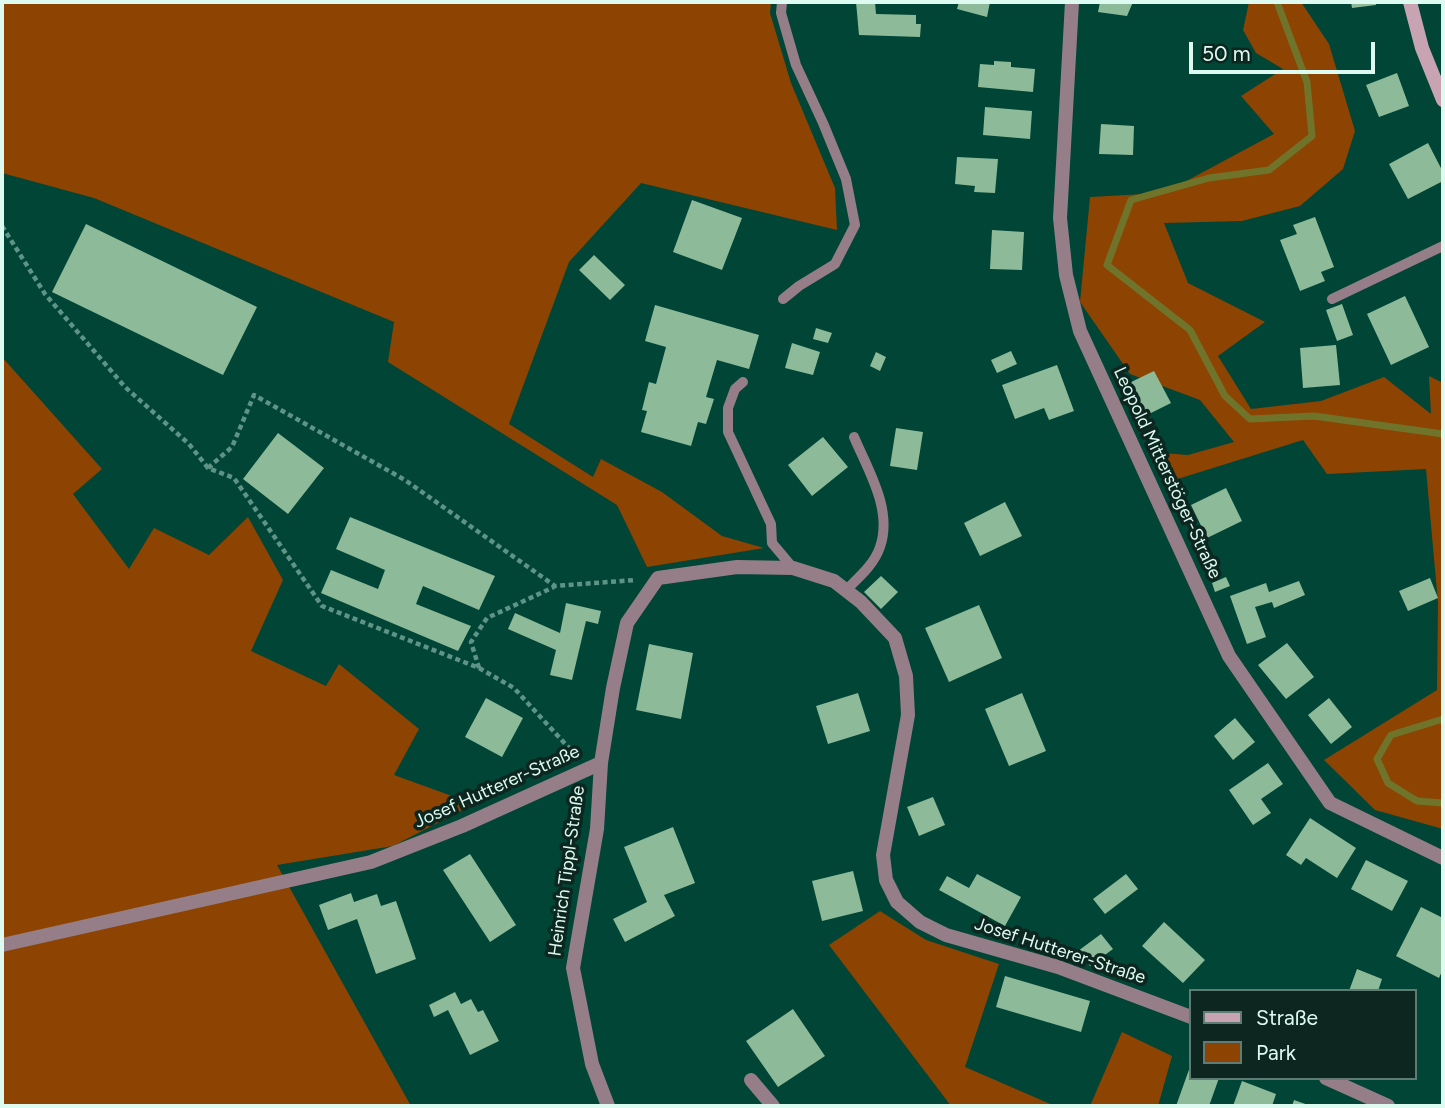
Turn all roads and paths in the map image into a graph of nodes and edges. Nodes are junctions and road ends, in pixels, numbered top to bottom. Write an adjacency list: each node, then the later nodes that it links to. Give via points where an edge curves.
1 (782, 2): 7 (lane, via 796,65 846,179 855,225 835,264)
2 (1072, 2): 18 (street, Leopold Mitterstöger-Straße, via 1060,218 1066,275 1080,331 1229,656 1330,803)
3 (1410, 2): 4 (main road)
4 (1443, 100)
5 (2, 226): 11 (path, via 54,304 125,387 189,444)
6 (1443, 246): 8 (lane)
7 (783, 299)
8 (1332, 299)
9 (743, 382): 12 (lane, via 728,408 729,432 771,524 772,544)
10 (854, 437): 15 (lane, via 879,498 884,526 880,549)
11 (208, 468): 14 (path, via 232,447 254,395 405,480); 16 (path, via 234,478 322,606)
12 (793, 568): 13 (street, Josef Hutterer-Straße, via 737,567); 15 (street, Josef Hutterer-Straße, via 834,581)
13 (657, 578): 14 (path); 17 (street, Josef Hutterer-Straße, via 627,623)
14 (555, 586): 16 (path, via 487,618 471,642)
15 (846, 590): 20 (street, Josef Hutterer-Straße, via 895,638 906,676 908,715 883,855 886,880 897,902 920,922 947,935 1058,967)
16 (479, 668): 17 (path, via 514,688 568,747)
17 (601, 763): 19 (street, Josef Hutterer-Straße, via 371,862); 23 (street, Heinrich Tippl-Straße, via 597,829 573,968 592,1065)
18 (1443, 858)
19 (2, 944)
20 (1190, 1017)
21 (751, 1080): 24 (street)
22 (1330, 1080): 25 (street)
23 (608, 1106)
24 (774, 1106)
25 (1388, 1106)

